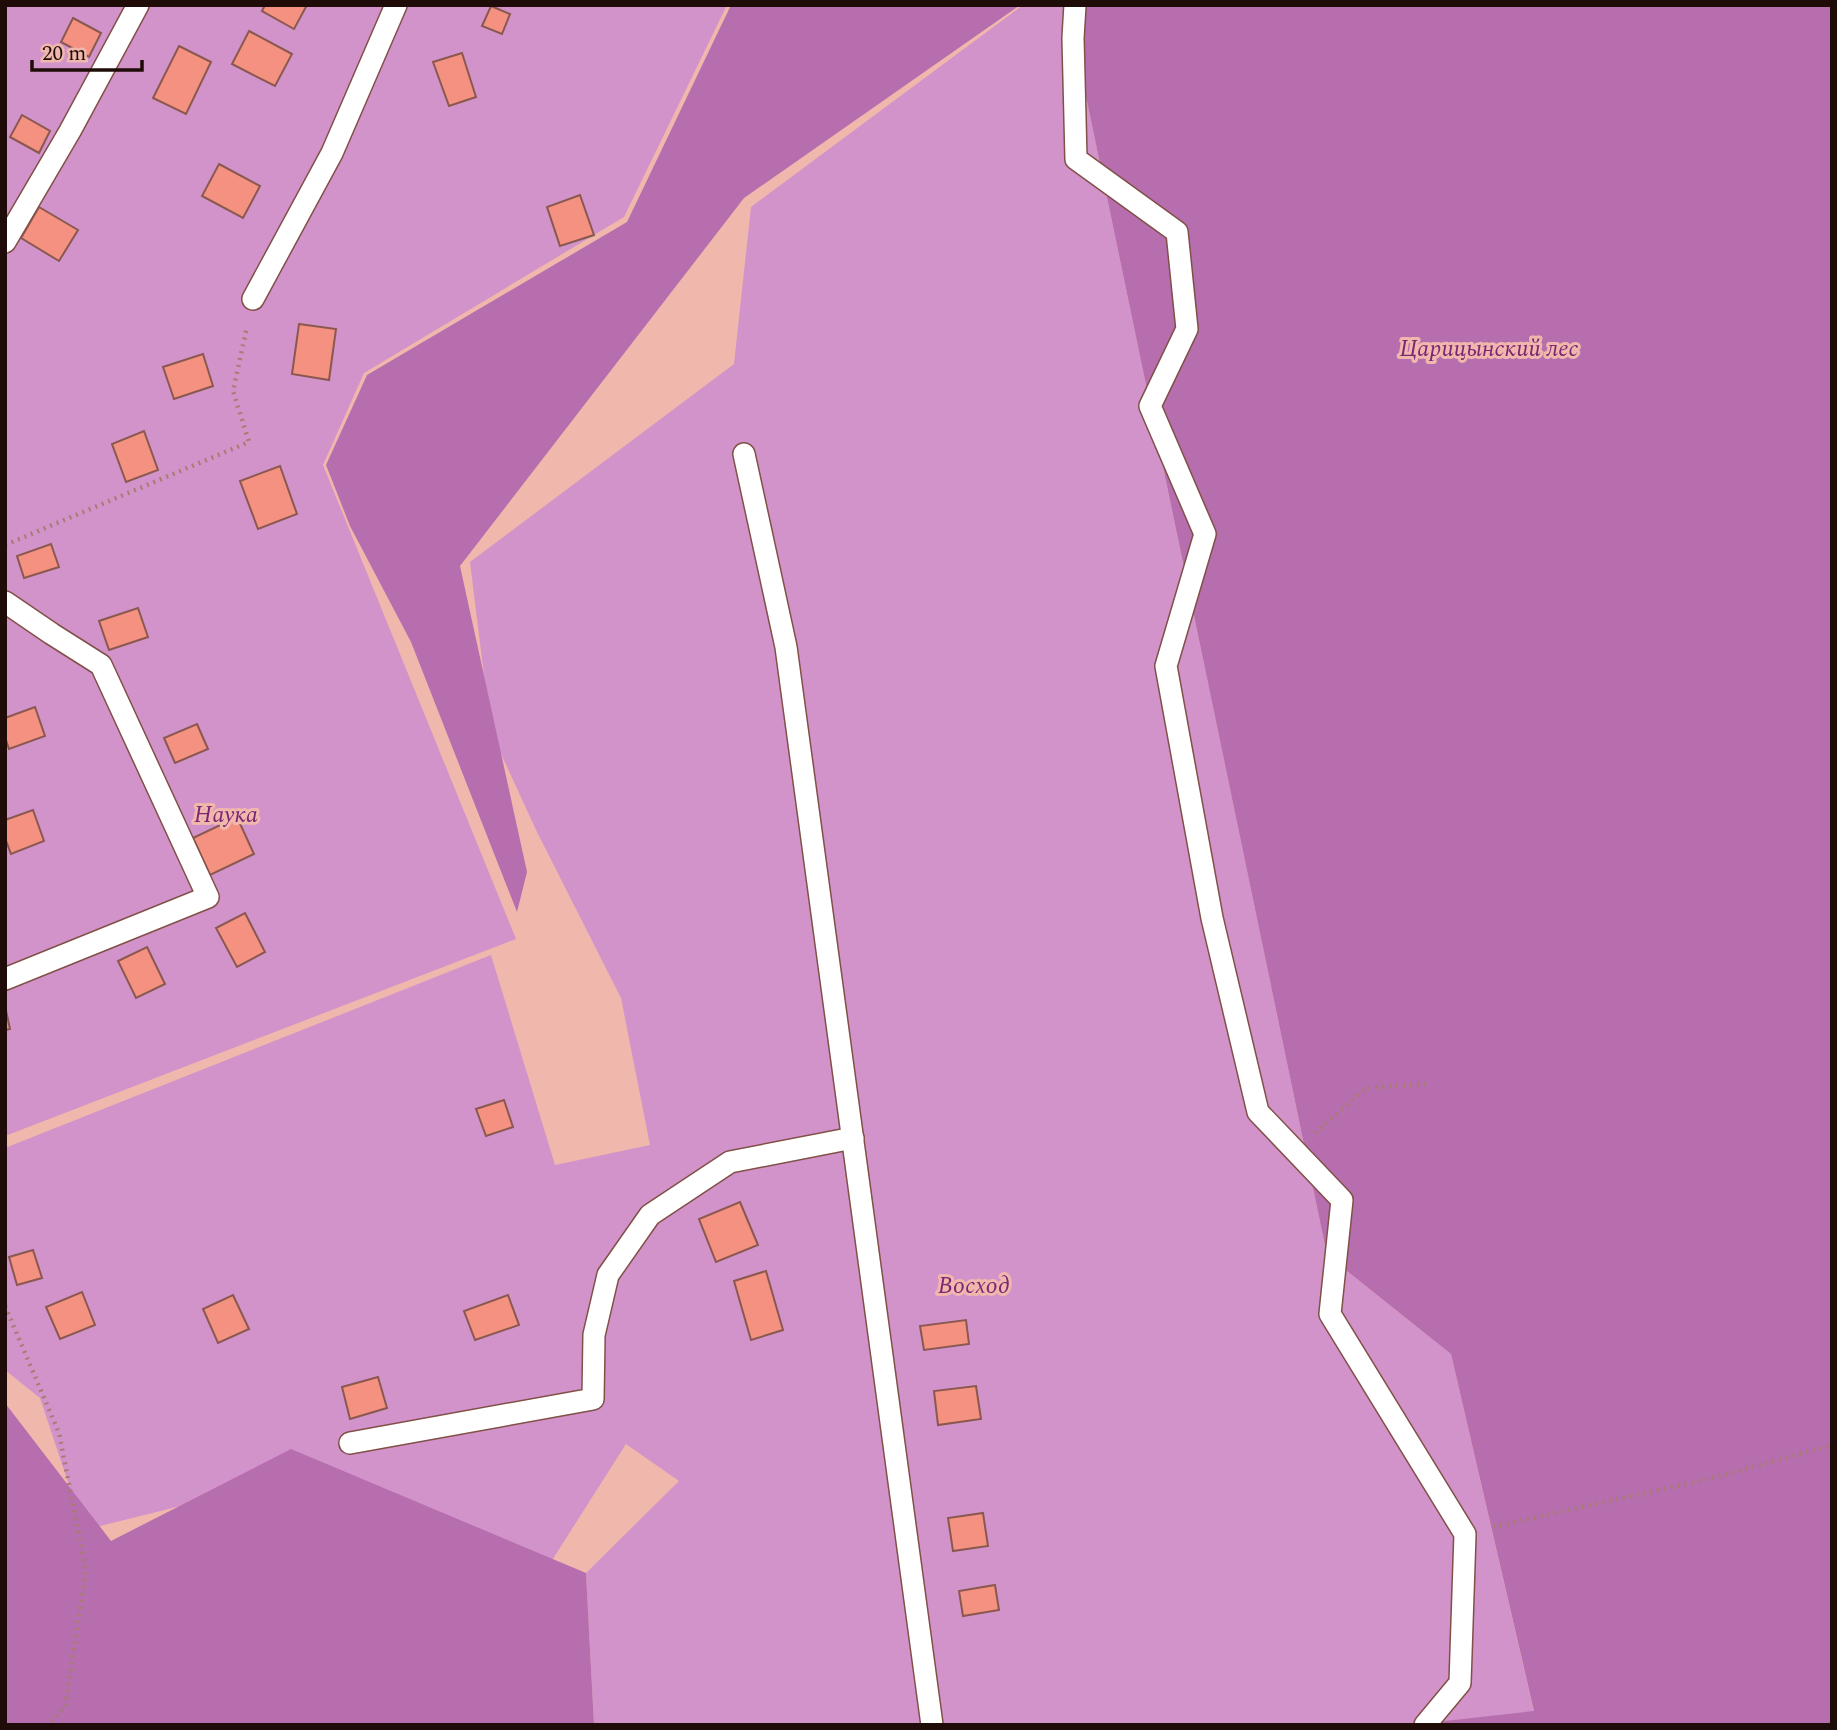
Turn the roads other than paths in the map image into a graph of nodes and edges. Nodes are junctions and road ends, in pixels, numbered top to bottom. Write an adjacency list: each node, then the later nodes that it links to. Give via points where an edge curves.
1 (138, 5): 4 (lane)
2 (396, 5): 5 (lane, via 332,153)
3 (1075, 5): 12 (lane, via 1076,159 1177,232 1187,329 1150,406 1205,534 1166,666 1212,918 1258,1112 1342,1200 1331,1314 1465,1534 1460,1683)
4 (5, 242)
5 (253, 299)
6 (744, 454): 9 (lane, via 786,647)
7 (5, 602): 8 (lane, via 101,665 208,897)
8 (5, 979)
9 (853, 1138): 10 (lane, via 730,1162 650,1215 608,1275 594,1335 593,1399); 11 (lane)
10 (350, 1443)
11 (932, 1725)
12 (1424, 1725)

